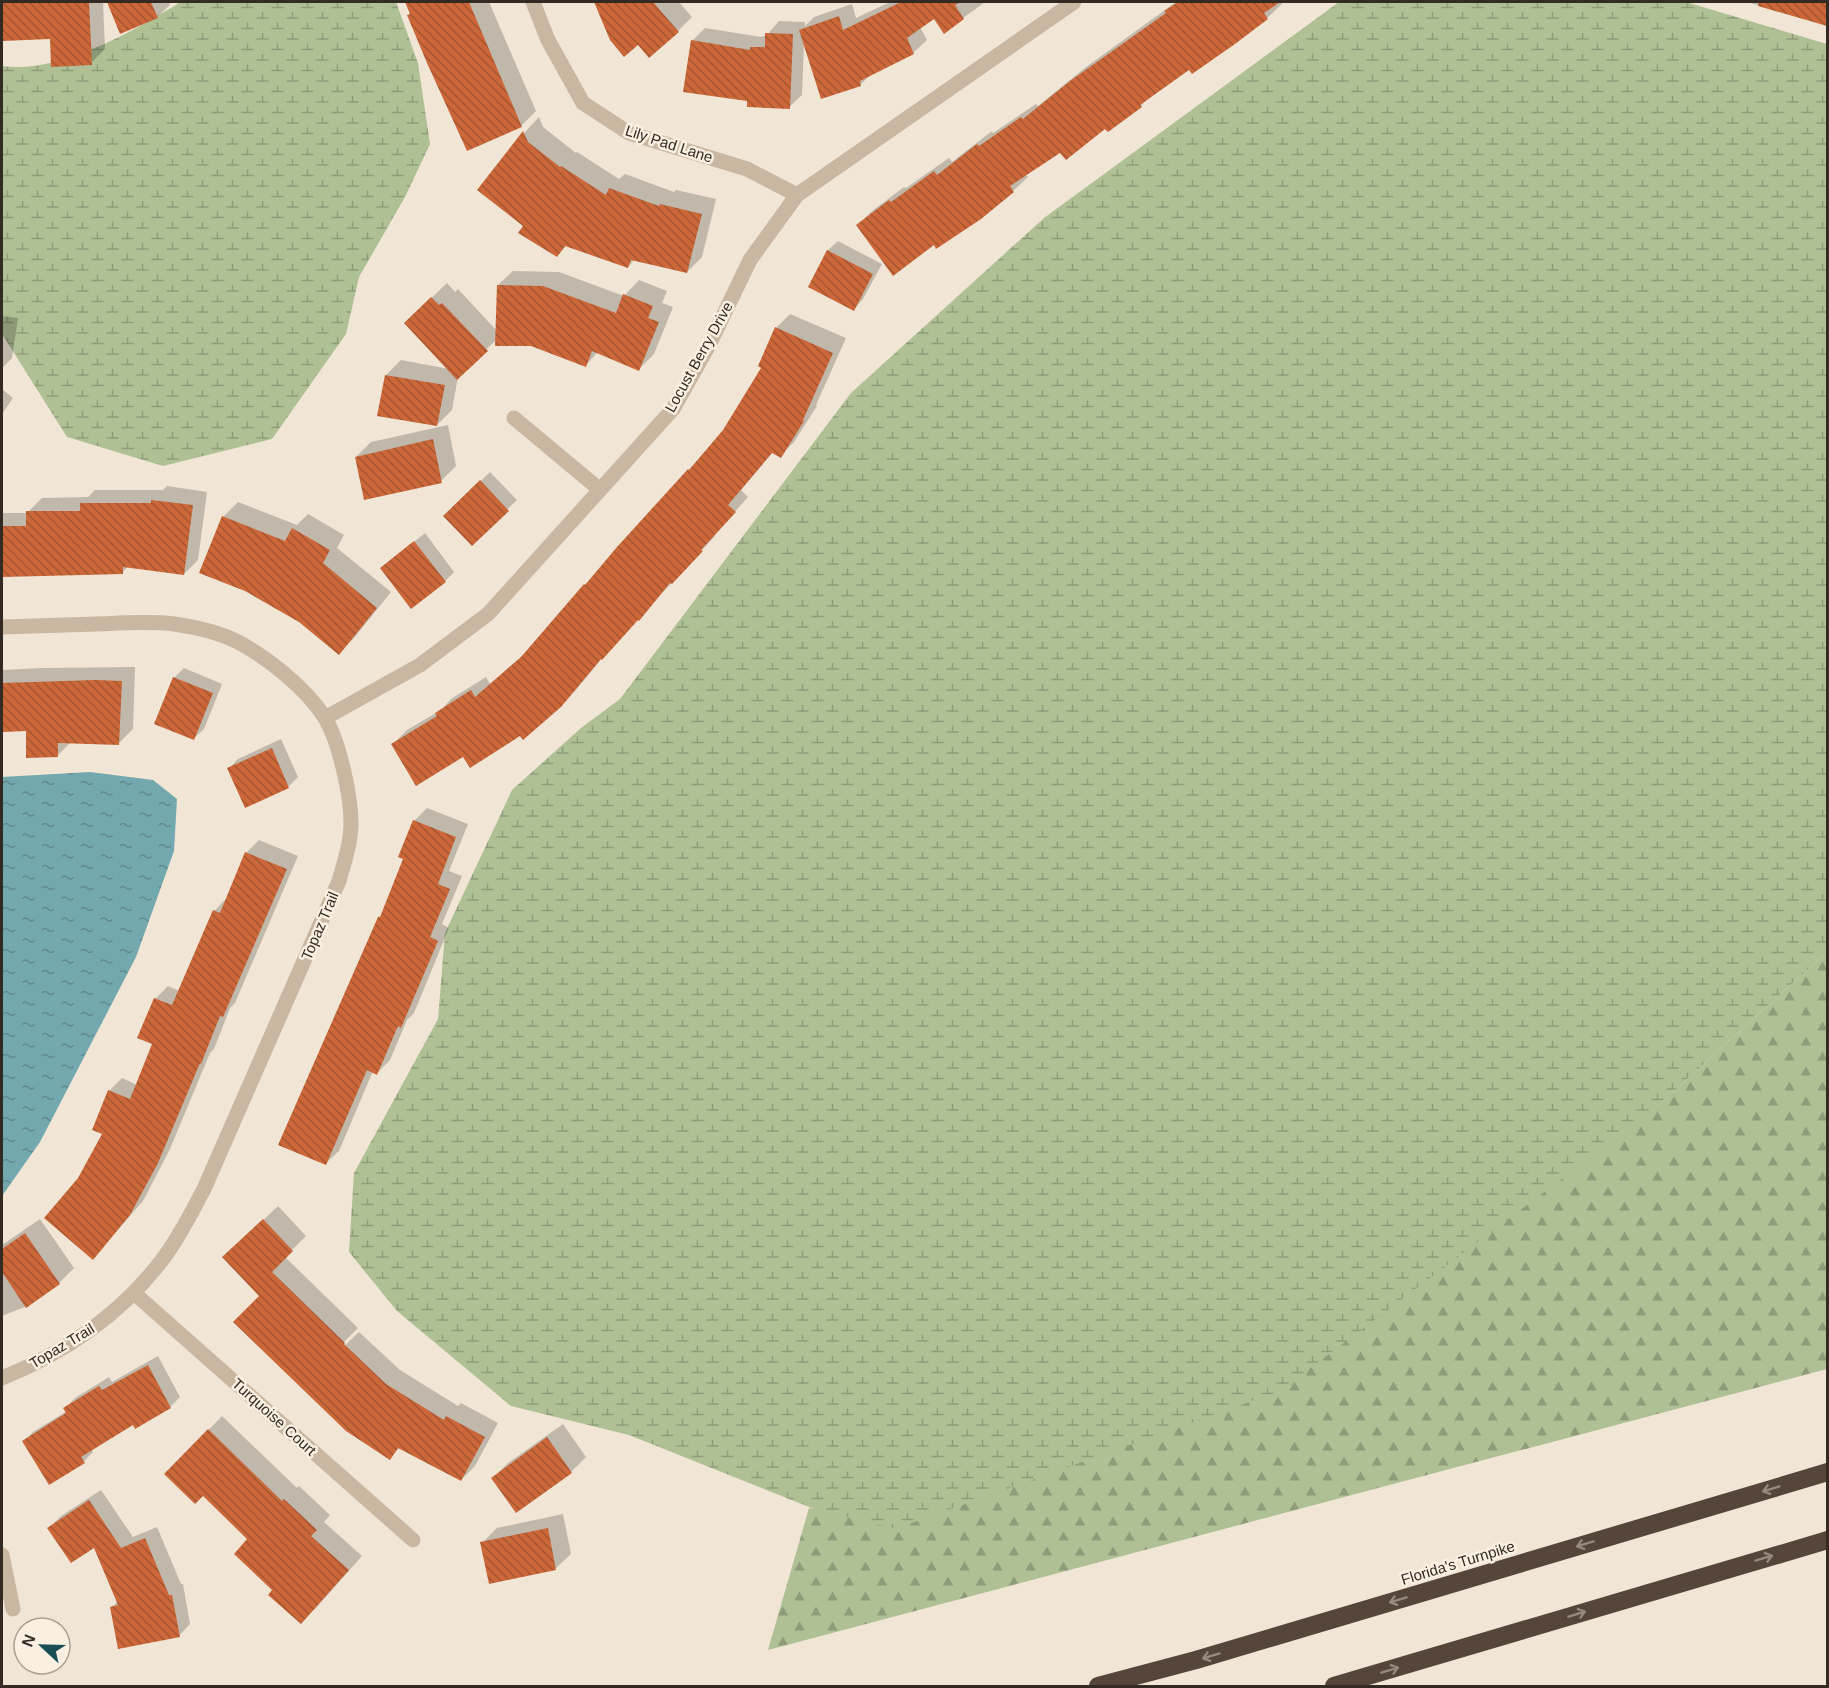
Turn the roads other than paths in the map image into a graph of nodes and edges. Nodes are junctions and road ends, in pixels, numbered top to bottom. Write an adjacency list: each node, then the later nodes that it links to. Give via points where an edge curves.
1 (533, 2): 3 (street, Lily Pad Lane, via 548,40 583,103 628,134 747,169)
2 (1074, 2): 3 (street, Locust Berry Drive)
3 (797, 195): 5 (street, Locust Berry Drive, via 750,260 673,409)
4 (514, 418): 5 (street)
5 (599, 489): 7 (street, Locust Berry Drive, via 488,614 420,665)
6 (2, 627): 7 (street, Topaz Trail, via 149,622 200,629 250,649 308,696)
7 (326, 718): 8 (street, Topaz Trail, via 339,755 351,824 339,881 204,1189 163,1259)
8 (134, 1293): 9 (street, Topaz Trail, via 61,1350); 11 (street, Turquoise Court)
9 (2, 1378)
10 (1827, 1472): 15 (highway, Florida's Turnpike, one-way to 15)
11 (413, 1540)
12 (1827, 1540): 16 (highway, one-way to 12)
13 (2, 1555): 14 (street)
14 (13, 1609)
15 (1098, 1686)
16 (1334, 1686)

